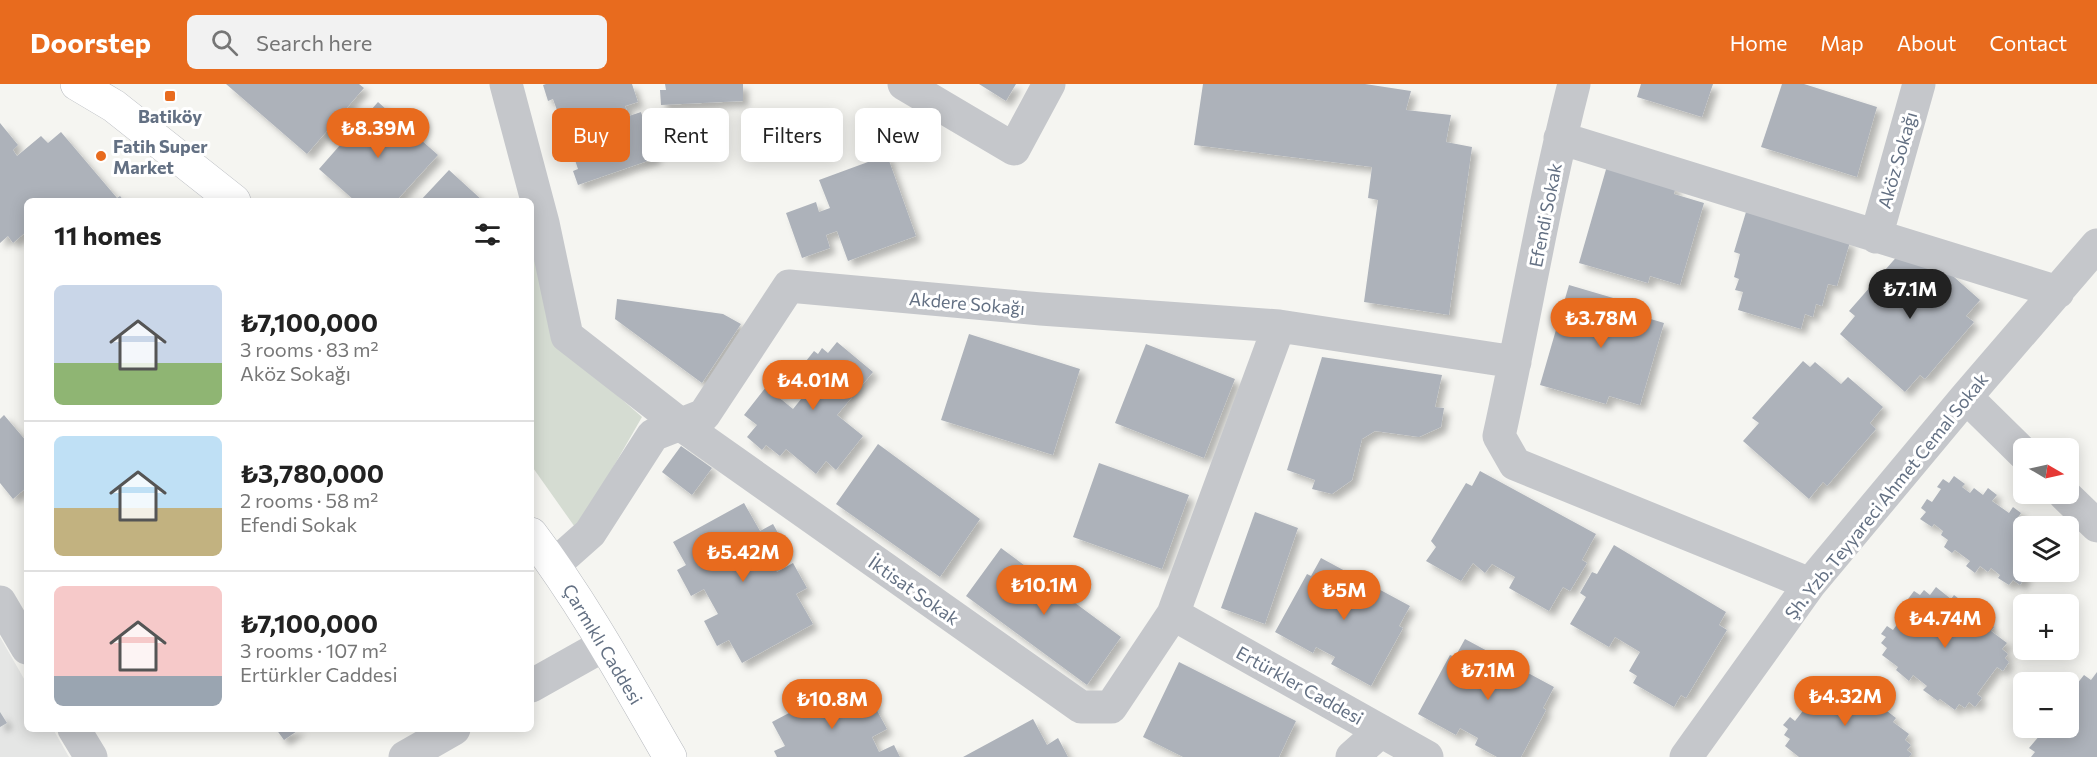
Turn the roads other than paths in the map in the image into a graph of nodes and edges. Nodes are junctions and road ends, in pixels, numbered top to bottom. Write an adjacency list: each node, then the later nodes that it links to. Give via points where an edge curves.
1 (77, 84): 7 (main road)
2 (506, 84): 10 (street, İktisat Sokak)
3 (904, 84): 4 (street, via 1014,149)
4 (1048, 84)
5 (1574, 84): 8 (street, Efendi Sokak)
6 (1919, 84): 12 (street, Aköz Sokağı)
7 (106, 95): 9 (main road)
8 (1560, 138): 12 (street); 16 (street, Efendi Sokak)
9 (230, 198)
10 (530, 198)
11 (537, 230): 18 (street, İktisat Sokak, via 567,336)
12 (1876, 237): 14 (street)
13 (2097, 245): 14 (street, Şh. Yzb. Teyyareci Ahmet Cemal Sokak)
14 (2058, 292): 17 (street, Şh. Yzb. Teyyareci Ahmet Cemal Sokak)
15 (1279, 326): 16 (street, Akdere Sokağı); 18 (street, Akdere Sokağı, via 789,286 704,415); 26 (street, İktisat Sokak)
16 (1515, 362): 24 (street, Efendi Sokak, via 1498,436 1515,464)
17 (1966, 397): 19 (street); 24 (street, Şh. Yzb. Teyyareci Ahmet Cemal Sokak)
18 (680, 423): 23 (street, Akdere Sokağı, via 653,435 590,533); 26 (street, İktisat Sokak, via 1081,707 1110,707)
19 (2013, 443)
20 (2074, 504): 21 (street)
21 (2097, 526)
22 (534, 538): 23 (main road, Çarmıklı Caddesi)
23 (554, 565): 28 (main road, Çarmıklı Caddesi)
24 (1810, 584): 38 (street, Şh. Yzb. Teyyareci Ahmet Cemal Sokak)
25 (0, 602): 27 (street)
26 (1173, 614): 30 (street, Ertürkler Caddesi)
27 (24, 643)
28 (604, 645): 29 (street); 35 (main road, Çarmıklı Caddesi)
29 (534, 684)
30 (1381, 731): 36 (street); 37 (street, Ertürkler Caddesi)
31 (76, 732): 33 (street)
32 (449, 732): 34 (street)
33 (91, 757)
34 (405, 757)
35 (670, 757)
36 (1352, 757)
37 (1427, 757)
38 (1686, 757)

